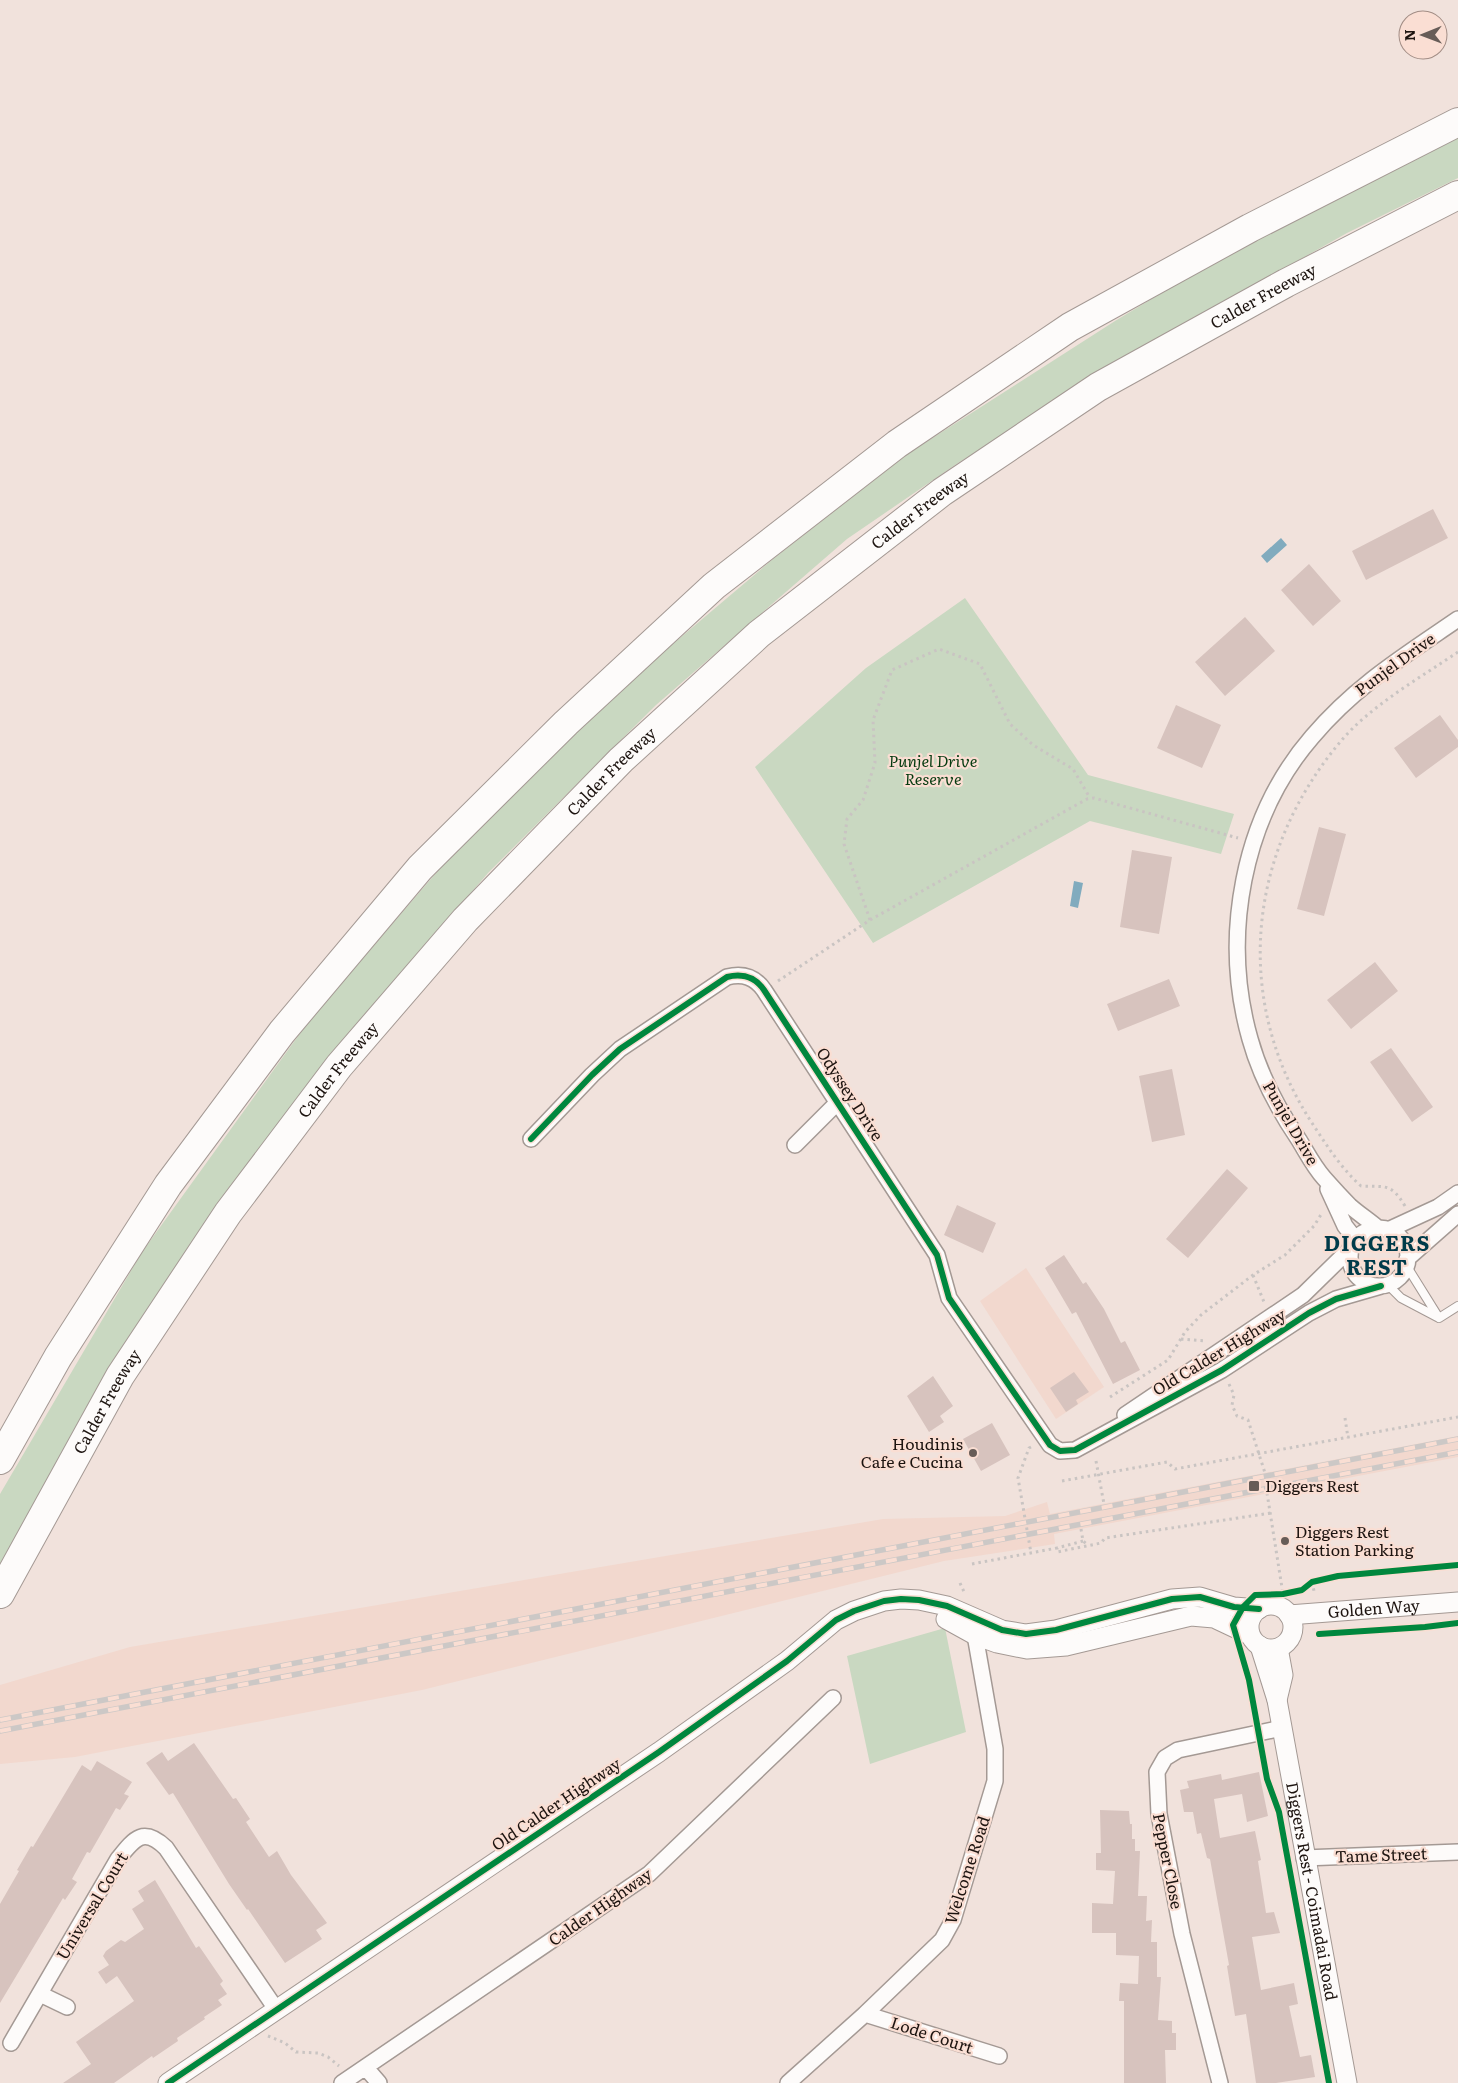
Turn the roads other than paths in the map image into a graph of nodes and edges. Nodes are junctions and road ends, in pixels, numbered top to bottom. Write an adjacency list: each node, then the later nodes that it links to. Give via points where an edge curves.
1 (1458, 122): 18 (highway, via 1250,228 1070,327 897,444 714,586 566,723 420,868 282,1032 168,1185 58,1357)
2 (1458, 195): 19 (highway, Calder Freeway, via 1286,283 1098,387 942,492 759,634 621,760 465,920 339,1066 240,1198 120,1376)
3 (1458, 619): 8 (street, Punjel Drive, via 1372,677 1311,738 1273,795 1248,858 1242,898 1239,972 1250,1039 1265,1080 1286,1121)
4 (838, 1102): 5 (street, Odyssey Drive, via 764,990 755,980 734,975 620,1049); 6 (street); 17 (street, Odyssey Drive, via 937,1255 948,1298 1050,1444 1060,1451)
5 (531, 1139)
6 (795, 1144)
7 (1458, 1193): 10 (street, via 1438,1207)
8 (1335, 1196): 10 (street, Punjel Drive); 11 (street, Punjel Drive)
9 (1458, 1214): 12 (street)
10 (1384, 1230): 11 (street, via 1362,1234); 12 (street, via 1400,1239)
11 (1353, 1244): 13 (street, via 1350,1258 1356,1275 1363,1282); 16 (street, Old Calder Highway, via 1303,1295 1148,1398)
12 (1407, 1262): 13 (street, via 1399,1277); 15 (lane)
13 (1385, 1285): 15 (lane, via 1401,1298); 16 (street, Old Calder Highway, via 1336,1299 1309,1313 1222,1370)
14 (1458, 1306): 15 (lane)
15 (1439, 1318)
16 (1090, 1441): 17 (street, Old Calder Highway)
17 (1075, 1450)
18 (0, 1460)
19 (0, 1594)
20 (1458, 1602): 22 (street, Golden Way)
21 (1259, 1609): 22 (street, via 1264,1606 1281,1607); 23 (street, via 1187,1597 1056,1630 1026,1634); 24 (street, via 1250,1620)
22 (1289, 1615): 25 (street, via 1293,1626 1291,1637)
23 (975, 1624): 24 (street, via 1014,1648 1066,1646 1191,1616 1214,1618); 26 (street, via 935,1614 894,1612 852,1625); 26 (street, Old Calder Highway, via 947,1606 934,1602 884,1601 836,1620); 35 (street, Welcome Road, via 995,1749 995,1781 953,1920 942,1940)
24 (1255, 1640): 25 (street, via 1272,1649); 28 (street, Diggers Rest - Coimadai Road)
25 (1278, 1648): 28 (street, Diggers Rest - Coimadai Road, via 1283,1676)
26 (788, 1661): 34 (street, Old Calder Highway, via 659,1752)
27 (833, 1698): 38 (street, Calder Highway, via 649,1874)
28 (1277, 1700): 29 (street, Diggers Rest - Coimadai Road)
29 (1282, 1728): 31 (street, Diggers Rest - Coimadai Road); 42 (street, Pepper Close, via 1178,1750 1165,1758 1157,1772 1159,1814 1180,1924)
30 (1458, 1852): 31 (street, Tame Street)
31 (1304, 1858): 43 (street, Diggers Rest - Coimadai Road)
32 (40, 1994): 33 (street); 34 (street, Universal Court, via 118,1859 131,1842 144,1836 155,1838 166,1848); 36 (street, Universal Court)
33 (67, 2008)
34 (276, 2009): 39 (street, Old Calder Highway)
35 (865, 2014): 37 (street, Lode Court); 41 (street, Welcome Road)
36 (11, 2043)
37 (999, 2056)
38 (354, 2078): 40 (street)
39 (168, 2083)
40 (379, 2083)
41 (788, 2083)
42 (1220, 2083)
43 (1347, 2083)

